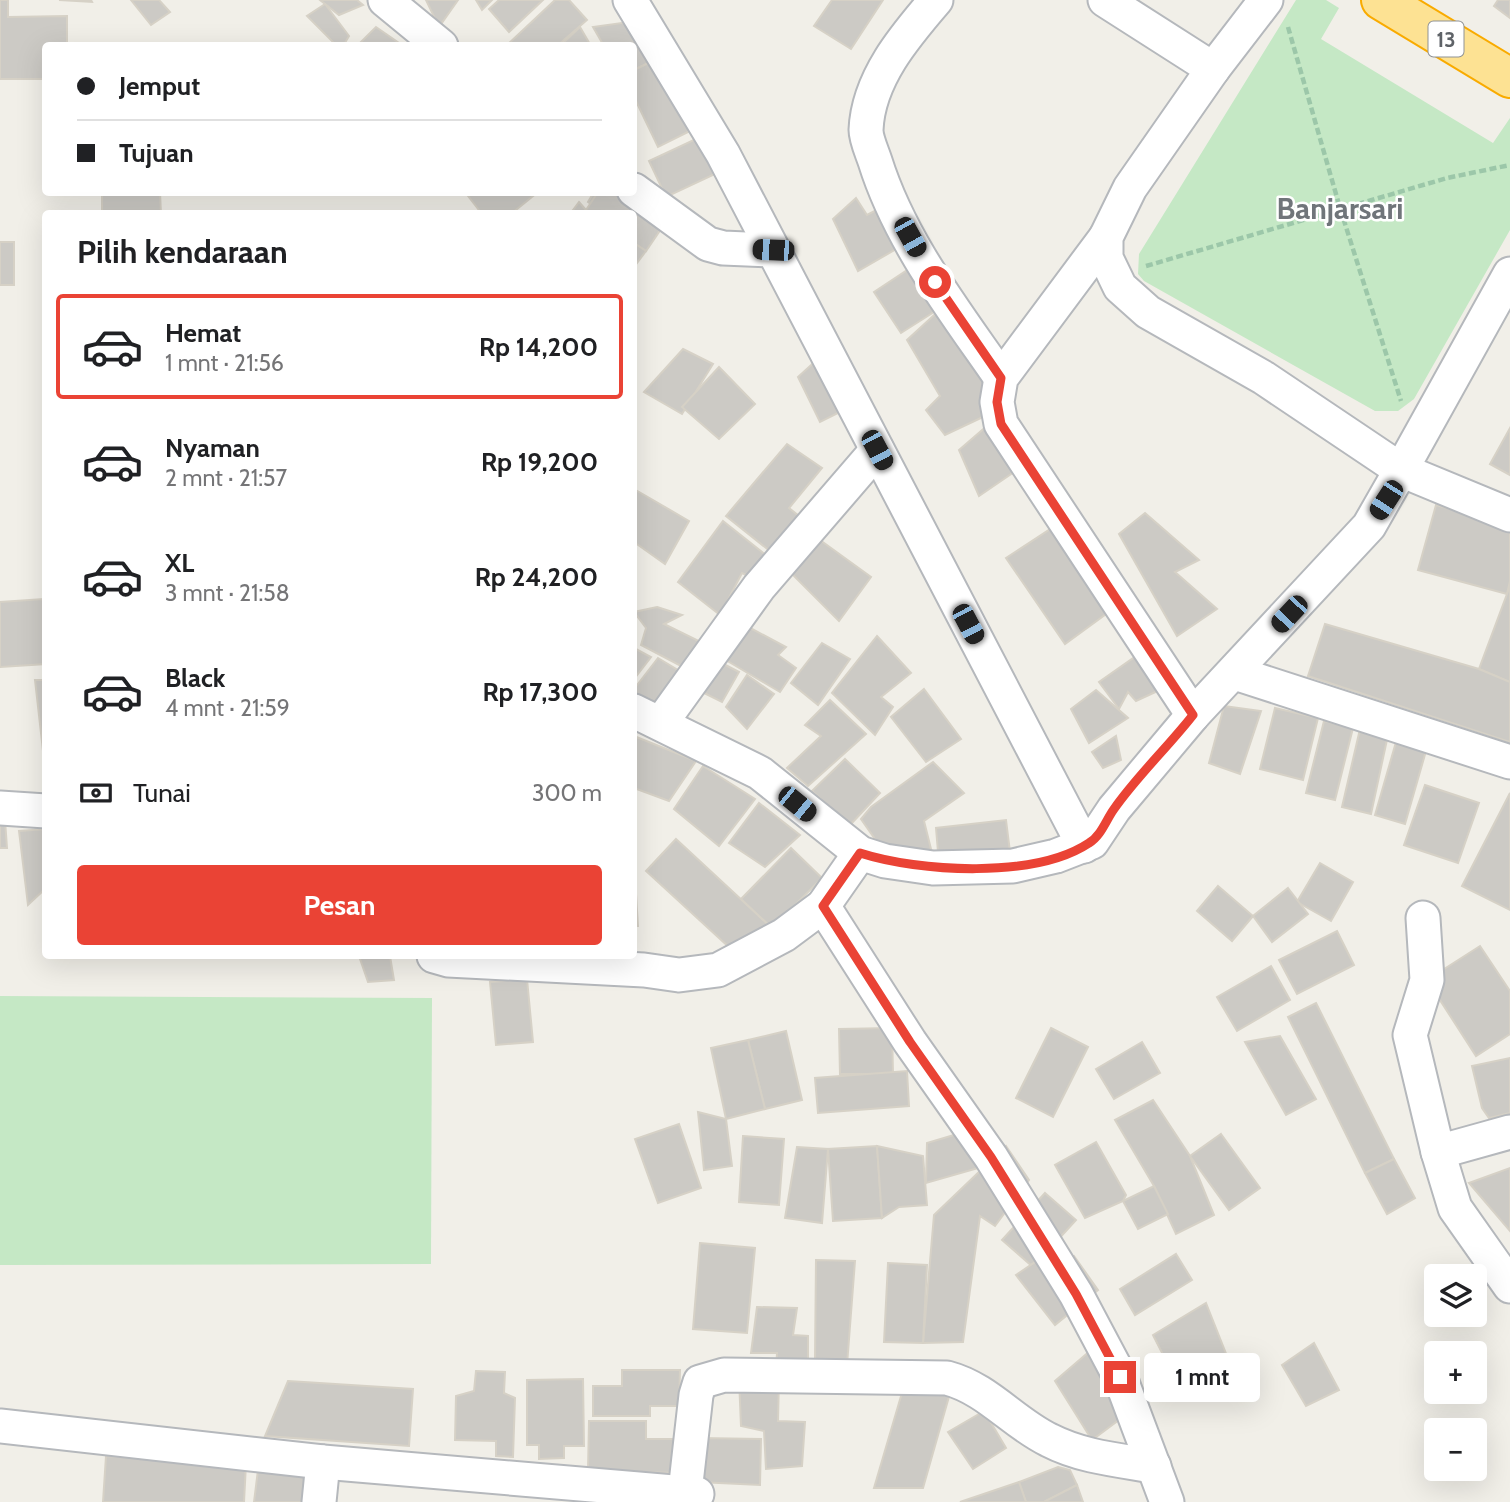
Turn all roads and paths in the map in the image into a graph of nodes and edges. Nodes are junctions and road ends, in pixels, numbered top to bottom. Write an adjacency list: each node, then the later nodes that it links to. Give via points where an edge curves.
1 (385, 0): 8 (street)
2 (630, 0): 15 (street, via 723,154)
3 (936, 0): 18 (street, via 887,64 866,131 885,193 935,282)
4 (1105, 0): 9 (street)
5 (1266, 0): 9 (street)
6 (1381, 0): 10 (highway, 13)
7 (1287, 26): 13 (path)
8 (436, 42)
9 (1213, 69): 14 (street, via 1130,188)
10 (1510, 78)
11 (1510, 164): 13 (path)
12 (637, 192): 15 (street, via 708,244)
13 (1340, 208): 17 (path); 20 (path)
14 (1106, 237): 17 (street, via 1106,258); 18 (street)
15 (773, 250): 19 (street)
16 (1510, 274): 20 (street)
17 (1114, 275): 20 (street, via 1120,287 1148,312)
18 (1001, 378): 23 (street, via 997,402 1001,424)
19 (877, 450): 24 (street); 28 (street)
20 (1408, 457): 21 (street); 22 (street, via 1370,526)
21 (1510, 515)
22 (1235, 673): 23 (street); 25 (street)
23 (1193, 715): 28 (street, via 1092,842)
24 (647, 717): 29 (street, via 760,773)
25 (1510, 762)
26 (0, 808): 27 (street)
27 (42, 811)
28 (1084, 846): 29 (street, via 1013,866 974,869 933,868)
29 (860, 853): 30 (street)
30 (823, 906): 32 (street, via 784,935 718,970 679,975); 38 (street, via 991,1157 1076,1294 1120,1377)
31 (1423, 918): 34 (street, via 1427,980 1410,1035)
32 (444, 959)
33 (1510, 1132): 34 (street)
34 (1438, 1152): 35 (street, via 1455,1208)
35 (1510, 1286)
36 (0, 1426): 37 (street)
37 (323, 1461): 39 (street); 40 (street)
38 (1154, 1466): 39 (street, via 1074,1452 1046,1439 990,1397 947,1378 724,1375 700,1382 696,1395 691,1493); 41 (street)
39 (614, 1494)
40 (318, 1502)
41 (1167, 1502)

